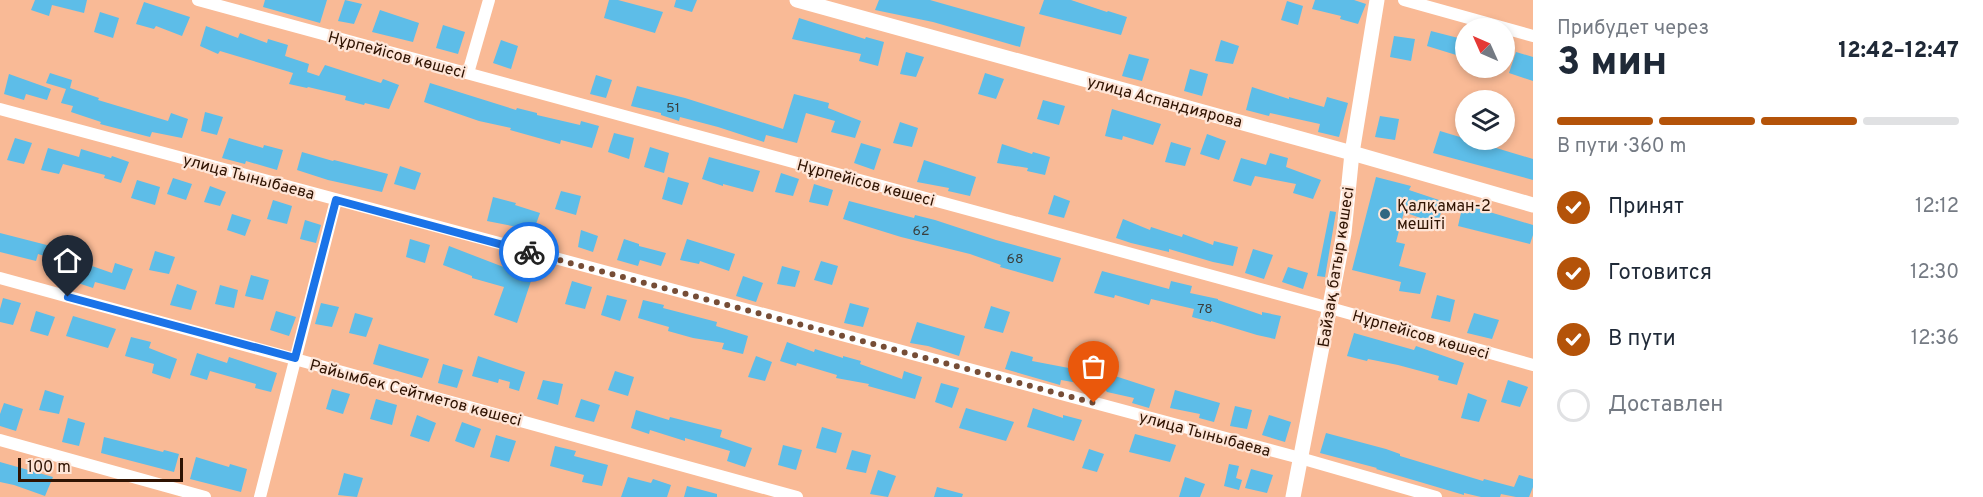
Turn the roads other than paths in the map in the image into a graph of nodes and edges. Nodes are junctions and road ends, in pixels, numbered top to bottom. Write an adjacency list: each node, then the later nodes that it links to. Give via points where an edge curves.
1 (198, 0): 7 (street, Нұрпейісов көшесі)
2 (489, 0): 7 (street)
3 (796, 0): 9 (street, улица Аспандиярова)
4 (1377, 0): 9 (street, Байзақ батыр көшесі)
5 (1404, 0): 6 (street)
6 (1533, 36)
7 (468, 73): 13 (street, Нұрпейісов көшесі)
8 (0, 109): 10 (street, улица Тыныбаева)
9 (1352, 153): 11 (street, улица Аспандиярова); 13 (street, Байзақ батыр көшесі, via 1344,232)
10 (336, 200): 14 (street); 17 (street, улица Тыныбаева)
11 (1533, 205)
12 (0, 278): 14 (street, Райымбек Сейтметов көшесі)
13 (1330, 308): 15 (street, Нұрпейісов көшесі); 17 (street, Байзақ батыр көшесі)
14 (295, 358): 19 (street); 20 (street, Райымбек Сейтметов көшесі)
15 (1533, 365)
16 (0, 440): 18 (street)
17 (1300, 458): 21 (street, Байзақ батыр көшесі); 22 (street, улица Тыныбаева)
18 (205, 497)
19 (260, 497)
20 (797, 497)
21 (1293, 497)
22 (1436, 497)

